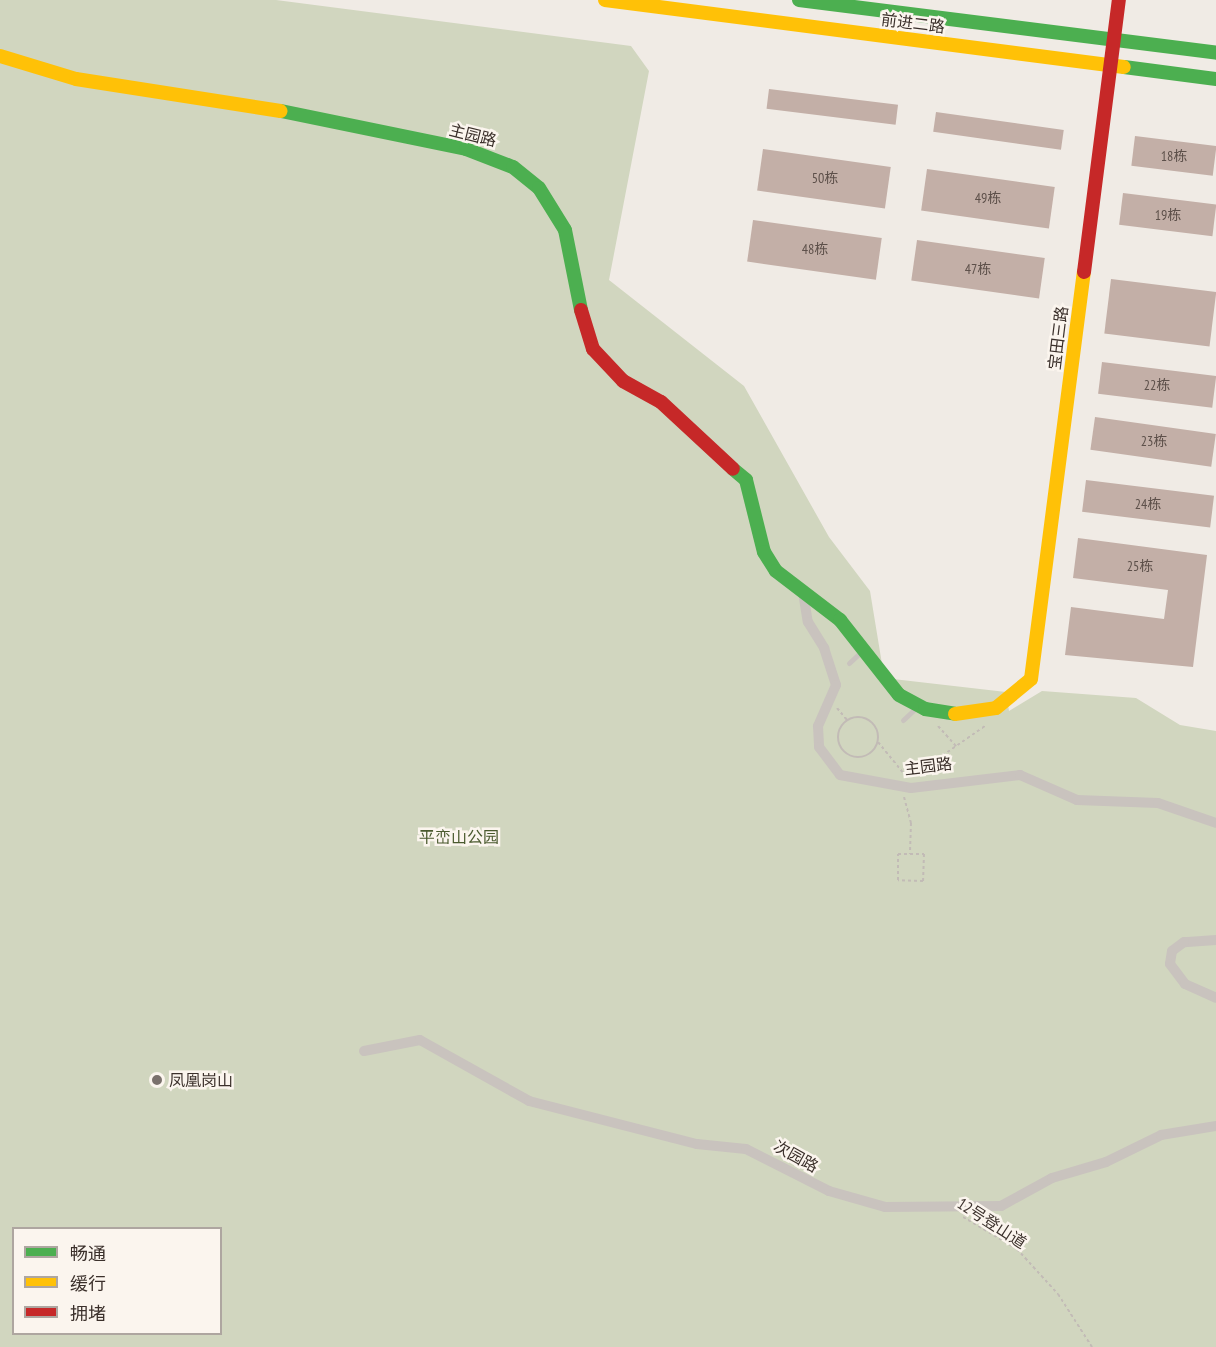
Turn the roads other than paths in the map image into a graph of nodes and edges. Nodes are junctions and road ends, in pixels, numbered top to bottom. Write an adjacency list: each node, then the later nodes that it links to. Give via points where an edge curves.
1 (605, 0): 7 (street, 前进二路)
2 (799, 0): 4 (street, 前进二路)
3 (1119, 0): 4 (street, 宝田三路)
4 (1113, 40): 5 (street, 前进二路); 7 (street, 宝田三路)
5 (1216, 53)
6 (0, 56): 9 (street, 主园路, via 76,79 217,98 466,149 513,167 539,188 565,230 576,294 593,349 624,381 661,402 697,441 737,469 753,494 769,562)
7 (1110, 66): 8 (street, 前进二路); 12 (street, 宝田三路)
8 (1216, 79)
9 (803, 592): 10 (street, 主园路, via 840,620); 15 (street, 主园路, via 808,622 835,679 831,702 818,733 829,766 853,780 901,787 1020,775 1077,800 1158,803)
10 (861, 652): 11 (lane); 13 (street, 主园路, via 891,688)
11 (849, 663)
12 (1031, 679): 13 (street, 主园路, via 1012,698 979,714 948,715)
13 (918, 706): 14 (lane)
14 (903, 720)
15 (1216, 823)
16 (1216, 940): 17 (street, via 1184,942 1172,951 1170,964 1185,984)
17 (1216, 998)
18 (364, 1051): 19 (street, 次园路, via 420,1040 529,1101 686,1141 746,1149 830,1191 873,1205 1009,1203 1052,1178 1106,1162 1161,1135)
19 (1216, 1126)

